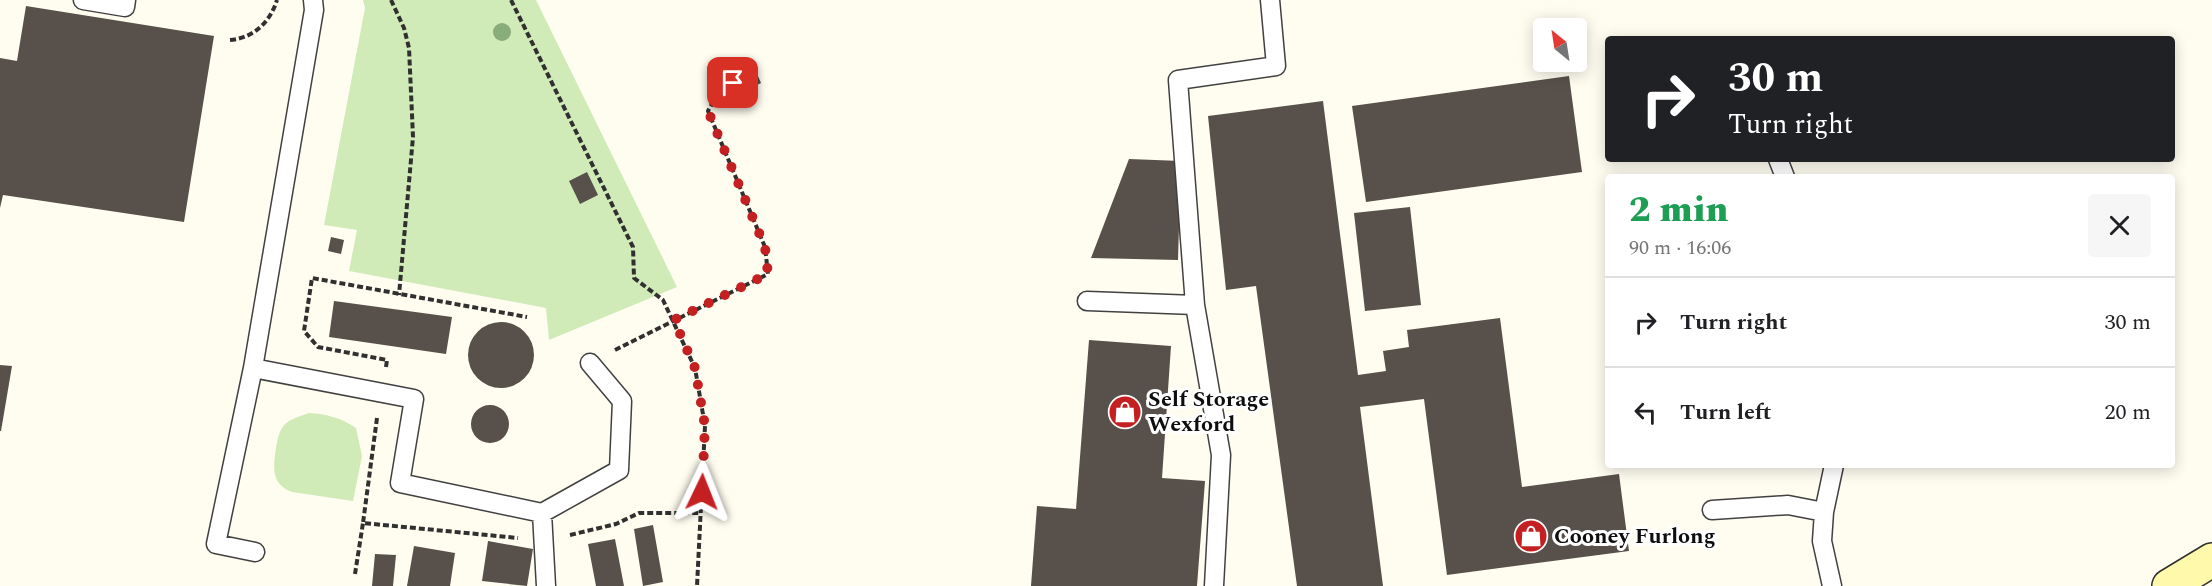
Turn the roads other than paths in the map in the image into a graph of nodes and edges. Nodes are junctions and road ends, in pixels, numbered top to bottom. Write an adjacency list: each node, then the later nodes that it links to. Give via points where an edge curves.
1 (83, 0): 2 (lane, via 125,7)
2 (126, 0)
3 (313, 0): 8 (lane)
4 (1270, 0): 6 (lane, via 1276,66 1178,80)
5 (1087, 301): 6 (lane)
6 (1195, 305): 16 (lane, via 1221,454)
7 (590, 363): 12 (lane, via 622,401 619,470)
8 (253, 368): 12 (lane, via 414,399 400,483); 13 (lane, via 216,544)
9 (1833, 468): 11 (lane)
10 (1712, 510): 11 (lane, via 1788,505)
11 (1824, 512): 17 (lane, via 1822,541)
12 (542, 513): 15 (lane)
13 (255, 552)
14 (2212, 560): 18 (street)
15 (546, 586)
16 (1214, 586)
17 (1832, 586)
18 (2169, 586)

